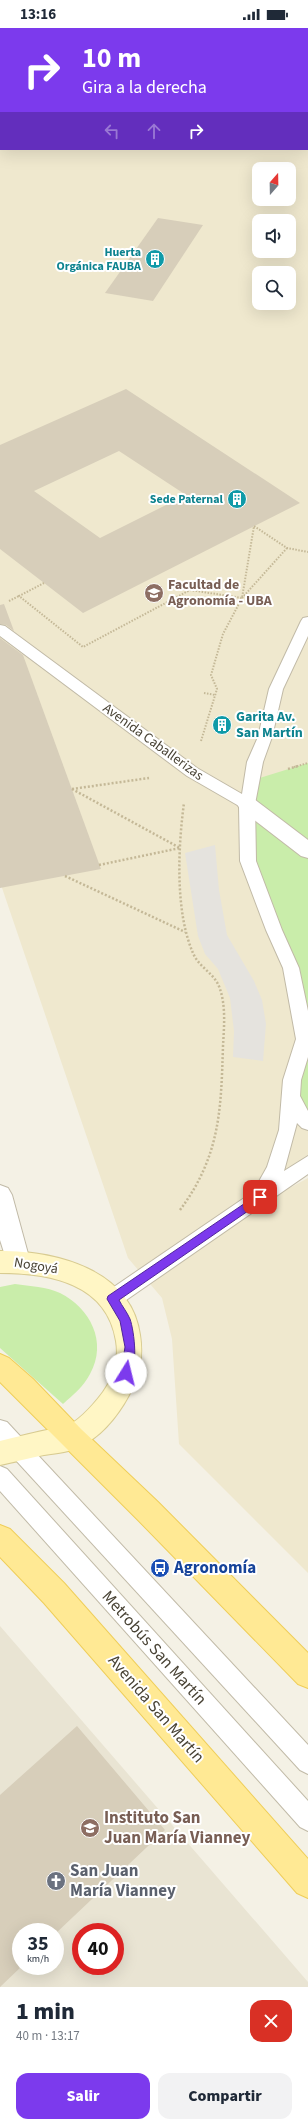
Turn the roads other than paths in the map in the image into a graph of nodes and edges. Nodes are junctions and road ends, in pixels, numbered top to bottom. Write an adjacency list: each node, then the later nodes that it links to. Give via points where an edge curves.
1 (308, 621): 3 (lane, via 276,689 265,737 255,762 254,780)
2 (0, 629): 3 (lane, Avenida Caballerizas, via 192,772)
3 (247, 804): 4 (street, Avenida Caballerizas); 5 (lane, via 248,861 291,968 305,1039 292,1080)
4 (308, 851)
5 (291, 1097): 6 (lane); 9 (lane, via 288,1130 276,1169)
6 (308, 1124)
7 (308, 1164): 9 (lane)
8 (0, 1194): 10 (street)
9 (260, 1197): 11 (lane)
10 (9, 1261): 11 (street, Nogoyá, via 49,1265 73,1273)
11 (112, 1299): 14 (street, Nogoyá, via 125,1320 130,1347 126,1373 117,1394 103,1412)
12 (0, 1366): 14 (main road, via 24,1387)
13 (0, 1429): 15 (lane)
14 (72, 1438): 15 (street); 18 (main road, via 148,1511)
15 (9, 1451): 19 (lane, via 112,1552)
16 (0, 1476): 20 (lane, Metrobús San Martín)
17 (0, 1538): 21 (main road, Avenida San Martín, via 54,1593)
18 (308, 1674)
19 (308, 1762)
20 (308, 1819)
21 (308, 1882)

